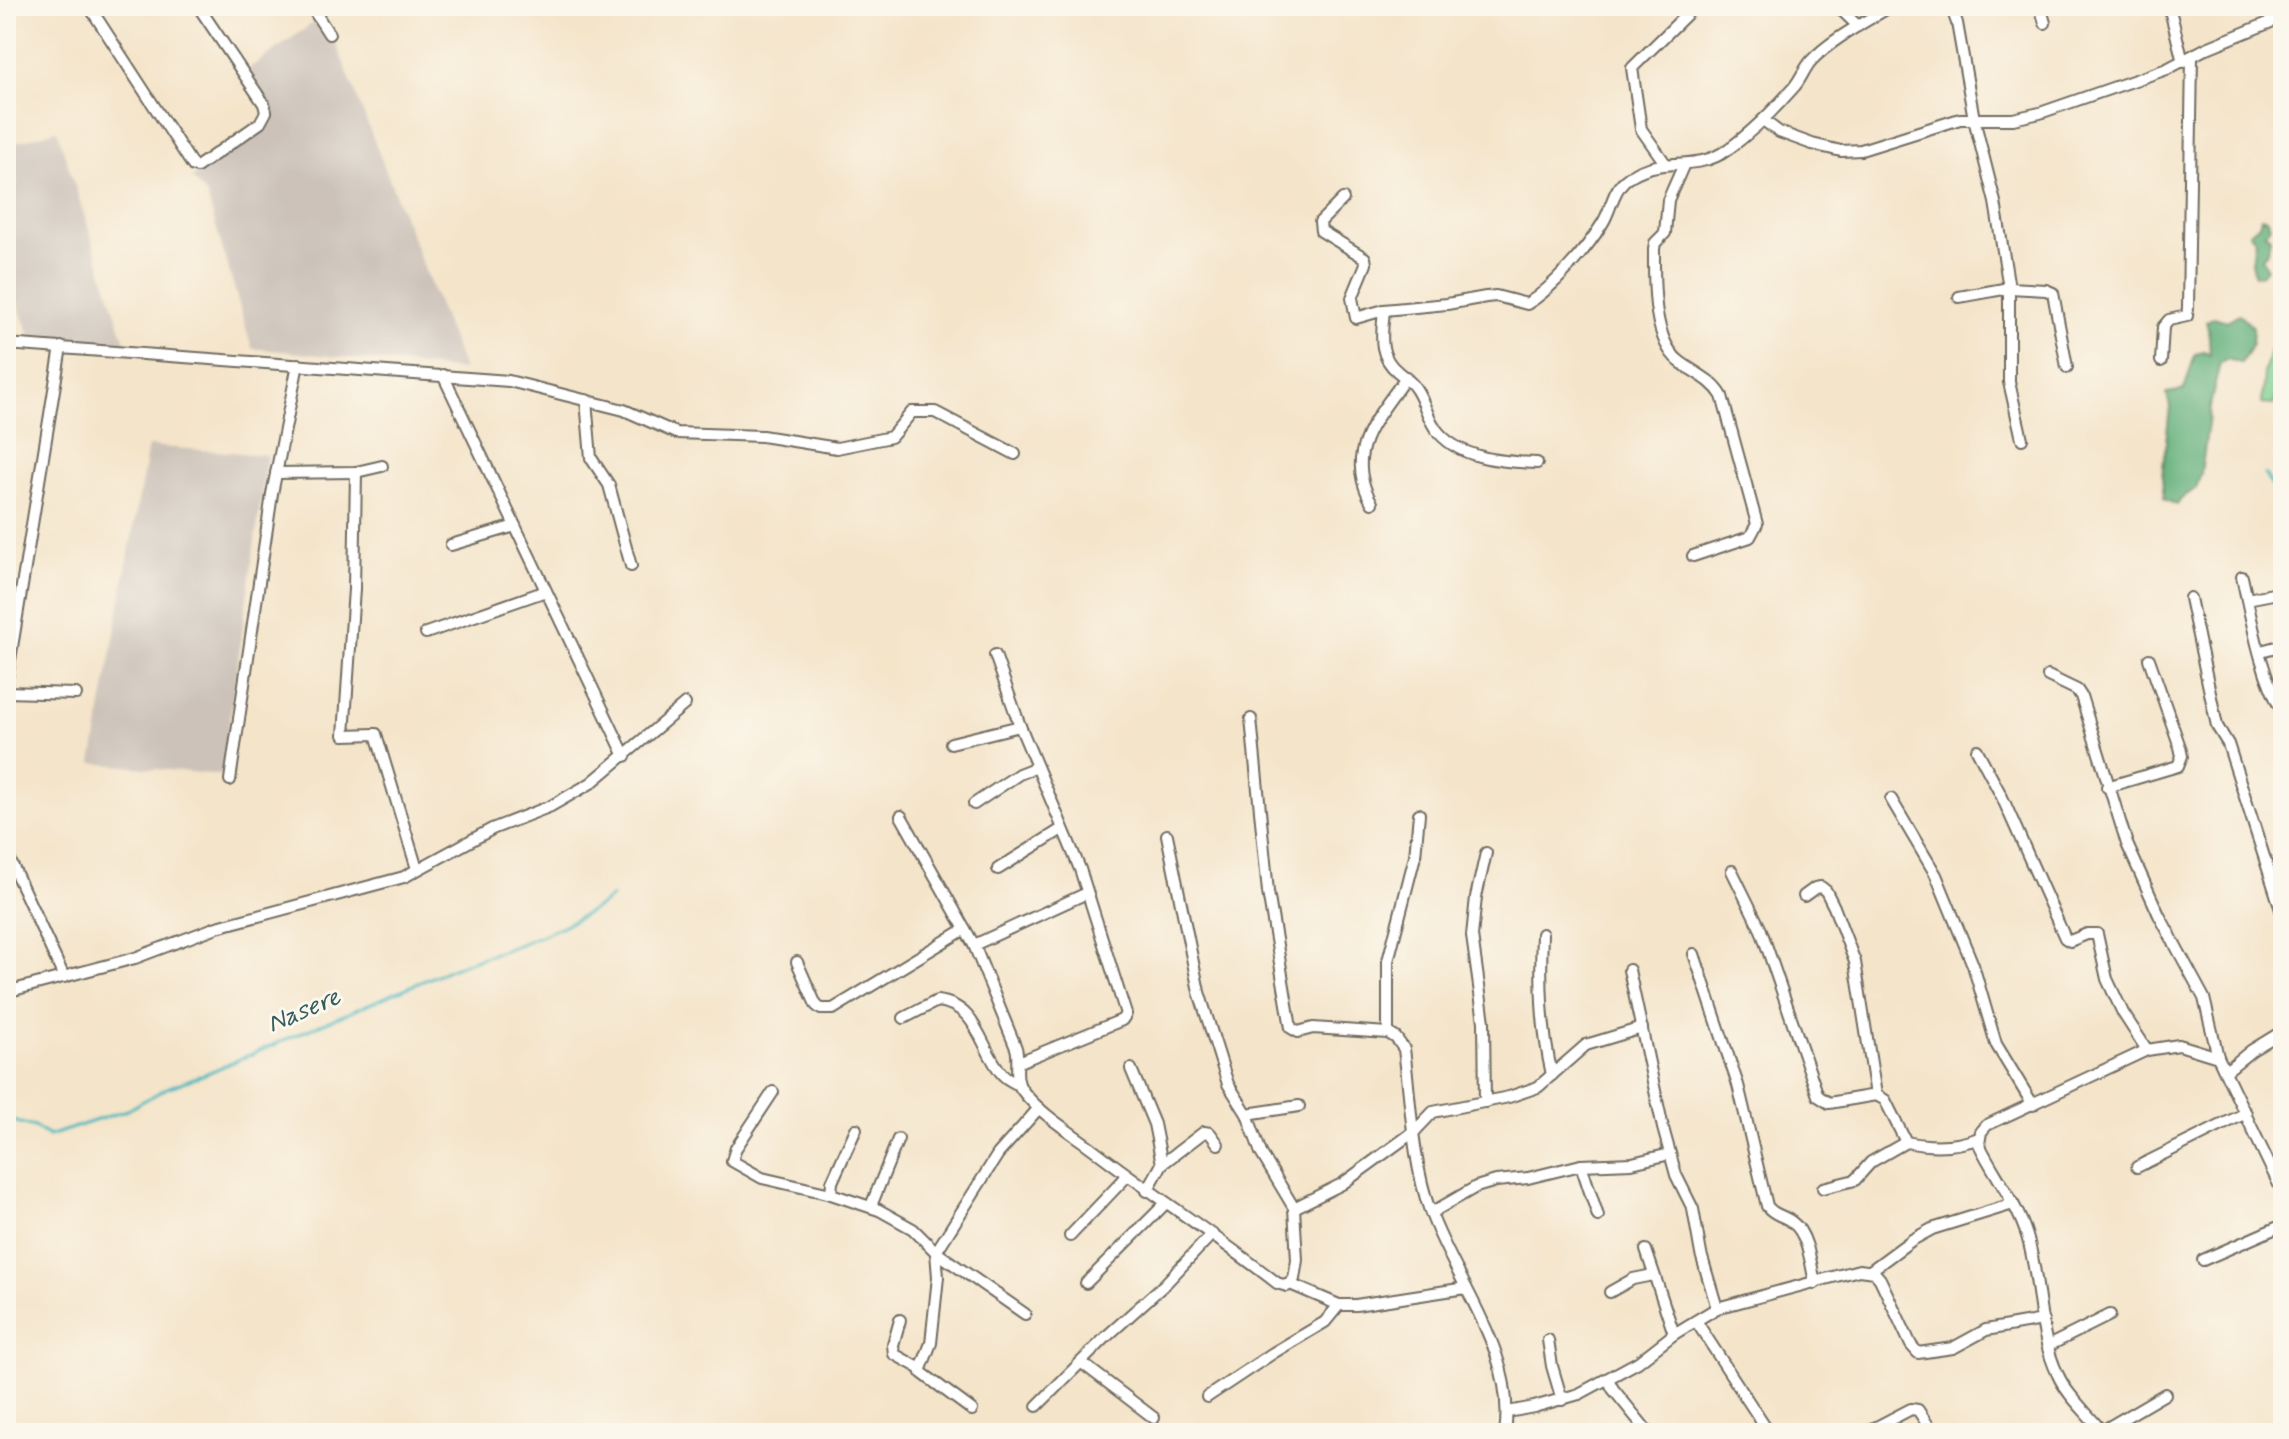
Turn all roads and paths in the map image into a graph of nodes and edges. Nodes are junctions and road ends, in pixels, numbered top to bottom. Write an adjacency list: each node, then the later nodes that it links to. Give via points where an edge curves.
1 (89, 6): 2 (street, via 197,167 260,123 266,112)
2 (198, 6)
3 (311, 6): 13 (street)
4 (1837, 6): 12 (street)
5 (1891, 6): 12 (street)
6 (1951, 6): 15 (street)
7 (2040, 6): 11 (street)
8 (2169, 6): 14 (street)
9 (1691, 10): 17 (street, via 1632,68 1641,129)
10 (2283, 17): 14 (street)
11 (2045, 23)
12 (1858, 26): 16 (street, via 1814,58)
13 (329, 34)
14 (2188, 60): 15 (street, via 2024,117); 25 (street, via 2188,308 2187,316 2163,327)
15 (1974, 119): 16 (street, via 1841,151 1797,140); 20 (street)
16 (1763, 120): 18 (street, via 1713,158)
17 (1665, 163): 18 (street); 22 (street, via 1623,182 1587,244 1527,304 1496,296)
18 (1684, 164): 40 (street, via 1668,200 1665,233 1655,243 1658,315 1674,356 1722,396 1757,524 1750,537)
19 (1343, 199): 22 (street, via 1320,222 1321,231 1365,258 1352,298 1356,318)
20 (2009, 288): 21 (street); 27 (street, via 2053,293); 31 (street, via 2009,382)
21 (1959, 297)
22 (1384, 310): 29 (street, via 1382,352)
23 (6, 344): 24 (street)
24 (61, 347): 26 (street); 53 (street)
25 (2161, 361)
26 (298, 364): 28 (street); 36 (street)
27 (2067, 367)
28 (443, 375): 30 (street, via 509,381); 38 (street)
29 (1406, 377): 33 (street, via 1450,442 1478,456); 37 (street, via 1364,438 1361,477)
30 (586, 400): 32 (street, via 676,433 762,436 837,448 891,437 912,412 935,412); 41 (street, via 591,458 609,485)
31 (2022, 439)
32 (1015, 454)
33 (1537, 463)
34 (382, 466): 35 (street)
35 (356, 472): 36 (street); 74 (street, via 344,735 376,734)
36 (276, 473): 64 (street)
37 (1372, 503)
38 (515, 526): 39 (street); 43 (street)
39 (451, 545)
40 (1693, 556)
41 (631, 566)
42 (2242, 577): 46 (street)
43 (546, 591): 47 (street); 62 (street)
44 (2283, 592): 46 (street)
45 (2190, 598): 79 (street, via 2217,726 2228,744)
46 (2247, 599): 49 (street)
47 (426, 633)
48 (2283, 645): 49 (street)
49 (2261, 651): 57 (street)
50 (995, 655): 59 (street)
51 (2149, 659): 65 (street, via 2181,761)
52 (2048, 676): 65 (street, via 2081,696)
53 (6, 684)
54 (6, 692): 55 (street)
55 (76, 694)
56 (685, 704): 62 (street)
57 (2283, 713)
58 (1251, 719): 91 (street, via 1268,892 1291,1028)
59 (1020, 726): 60 (street); 63 (street)
60 (951, 743)
61 (1977, 750): 92 (street, via 2065,938 2097,934 2107,979)
62 (625, 756): 74 (street, via 551,806 492,829)
63 (1037, 767): 67 (street); 70 (street)
64 (230, 780)
65 (2107, 787): 93 (street, via 2159,915 2204,998)
66 (1891, 799): 102 (street, via 1936,875 1973,965 1996,1044)
67 (974, 804)
68 (1419, 814): 91 (street, via 1415,856 1388,961)
69 (901, 816): 80 (street)
70 (1062, 829): 75 (street); 77 (street)
71 (1167, 835): 106 (street, via 1199,992 1228,1084)
72 (6, 852): 86 (street)
73 (1486, 853): 101 (street, via 1472,936 1484,1022)
74 (417, 869): 86 (street)
75 (998, 869)
76 (1732, 871): 100 (street, via 1761,930 1818,1096 1829,1103)
77 (1087, 893): 82 (street); 94 (street, via 1126,1017)
78 (1804, 896): 100 (street, via 1815,888 1826,891 1855,962)
79 (2283, 916)
80 (965, 929): 82 (street); 84 (street, via 833,1009 816,1005)
81 (1542, 934): 97 (street, via 1542,1025)
82 (974, 945): 94 (street)
83 (1694, 954): 137 (street, via 1738,1085 1767,1206 1801,1230)
84 (797, 962)
85 (1629, 970): 89 (street)
86 (64, 977): 87 (street)
87 (6, 992)
88 (904, 1018): 98 (street, via 937,1001 953,1005 981,1033 1002,1075)
89 (1642, 1028): 97 (street, via 1586,1045); 113 (street)
90 (2283, 1031): 96 (street)
91 (1388, 1033): 108 (street, via 1404,1049)
92 (2147, 1050): 93 (street, via 2179,1045); 102 (street)
93 (2218, 1057): 96 (street)
94 (1019, 1062): 98 (street)
95 (1131, 1069): 114 (street, via 1154,1124)
96 (2226, 1071): 105 (street)
97 (1552, 1075): 101 (street, via 1538,1087)
98 (1019, 1085): 104 (street)
99 (773, 1092): 121 (street, via 732,1161 762,1178)
100 (1876, 1095): 111 (street, via 1885,1100)
101 (1485, 1102): 108 (street, via 1433,1112)
102 (2033, 1105): 109 (street, via 1987,1125)
103 (1299, 1106): 106 (street)
104 (1039, 1108): 117 (street); 132 (street, via 992,1163)
105 (2246, 1113): 116 (street); 120 (street)
106 (1247, 1114): 125 (street, via 1261,1153)
107 (856, 1129): 121 (street)
108 (1415, 1131): 125 (street, via 1342,1184); 126 (street, via 1418,1172)
109 (1979, 1138): 111 (street, via 1963,1144); 123 (street)
110 (898, 1139): 124 (street)
111 (1906, 1142): 118 (street, via 1871,1162 1855,1180)
112 (1218, 1144): 114 (street, via 1204,1132)
113 (1670, 1154): 115 (street, via 1632,1163); 142 (street, via 1693,1209)
114 (1162, 1164): 119 (street)
115 (1581, 1165): 126 (street, via 1486,1184); 127 (street)
116 (2137, 1167)
117 (1127, 1176): 119 (street); 130 (street)
118 (1823, 1188)
119 (1147, 1191): 122 (street)
120 (2283, 1193)
121 (831, 1194): 124 (street)
122 (1165, 1204): 129 (street); 136 (street)
123 (2013, 1204): 134 (street, via 1932,1229); 146 (street, via 2028,1237)
124 (871, 1206): 132 (street, via 913,1229)
125 (1294, 1208): 138 (street, via 1297,1260)
126 (1431, 1213): 139 (street)
127 (1598, 1216)
128 (2283, 1225): 133 (street)
129 (1212, 1234): 138 (street, via 1277,1283); 151 (street)
130 (1070, 1236)
131 (1646, 1250): 135 (street)
132 (936, 1252): 143 (street); 152 (street, via 931,1343)
133 (2203, 1260)
134 (1870, 1271): 137 (street); 146 (street, via 1880,1279 1918,1353 1953,1348 1986,1330)
135 (1653, 1275): 140 (street); 148 (street)
136 (1086, 1283)
137 (1815, 1283): 142 (street)
138 (1290, 1284): 141 (street)
139 (1466, 1288): 141 (street); 159 (street, via 1485,1326)
140 (1610, 1292)
141 (1339, 1305): 155 (street, via 1325,1322)
142 (1717, 1308): 147 (street)
143 (1025, 1314)
144 (2110, 1315): 150 (street)
145 (900, 1320): 152 (street, via 894,1354)
146 (2043, 1320): 150 (street)
147 (1696, 1321): 148 (street); 164 (street)
148 (1674, 1334): 153 (street)
149 (1548, 1340): 156 (street)
150 (2048, 1346): 162 (street, via 2066,1390)
151 (1082, 1363): 157 (street); 160 (street)
152 (921, 1369): 158 (street)
153 (1608, 1379): 156 (street); 161 (street)
154 (2165, 1394): 162 (street)
155 (1207, 1397)
156 (1562, 1400): 159 (street)
157 (1037, 1406)
158 (972, 1410)
159 (1508, 1412): 163 (street)
160 (1154, 1418)
161 (1648, 1432)
162 (2102, 1432)
163 (1505, 1433)
164 (1769, 1433)
165 (1865, 1433): 166 (street, via 1911,1409 1918,1410)
166 (1933, 1433)

